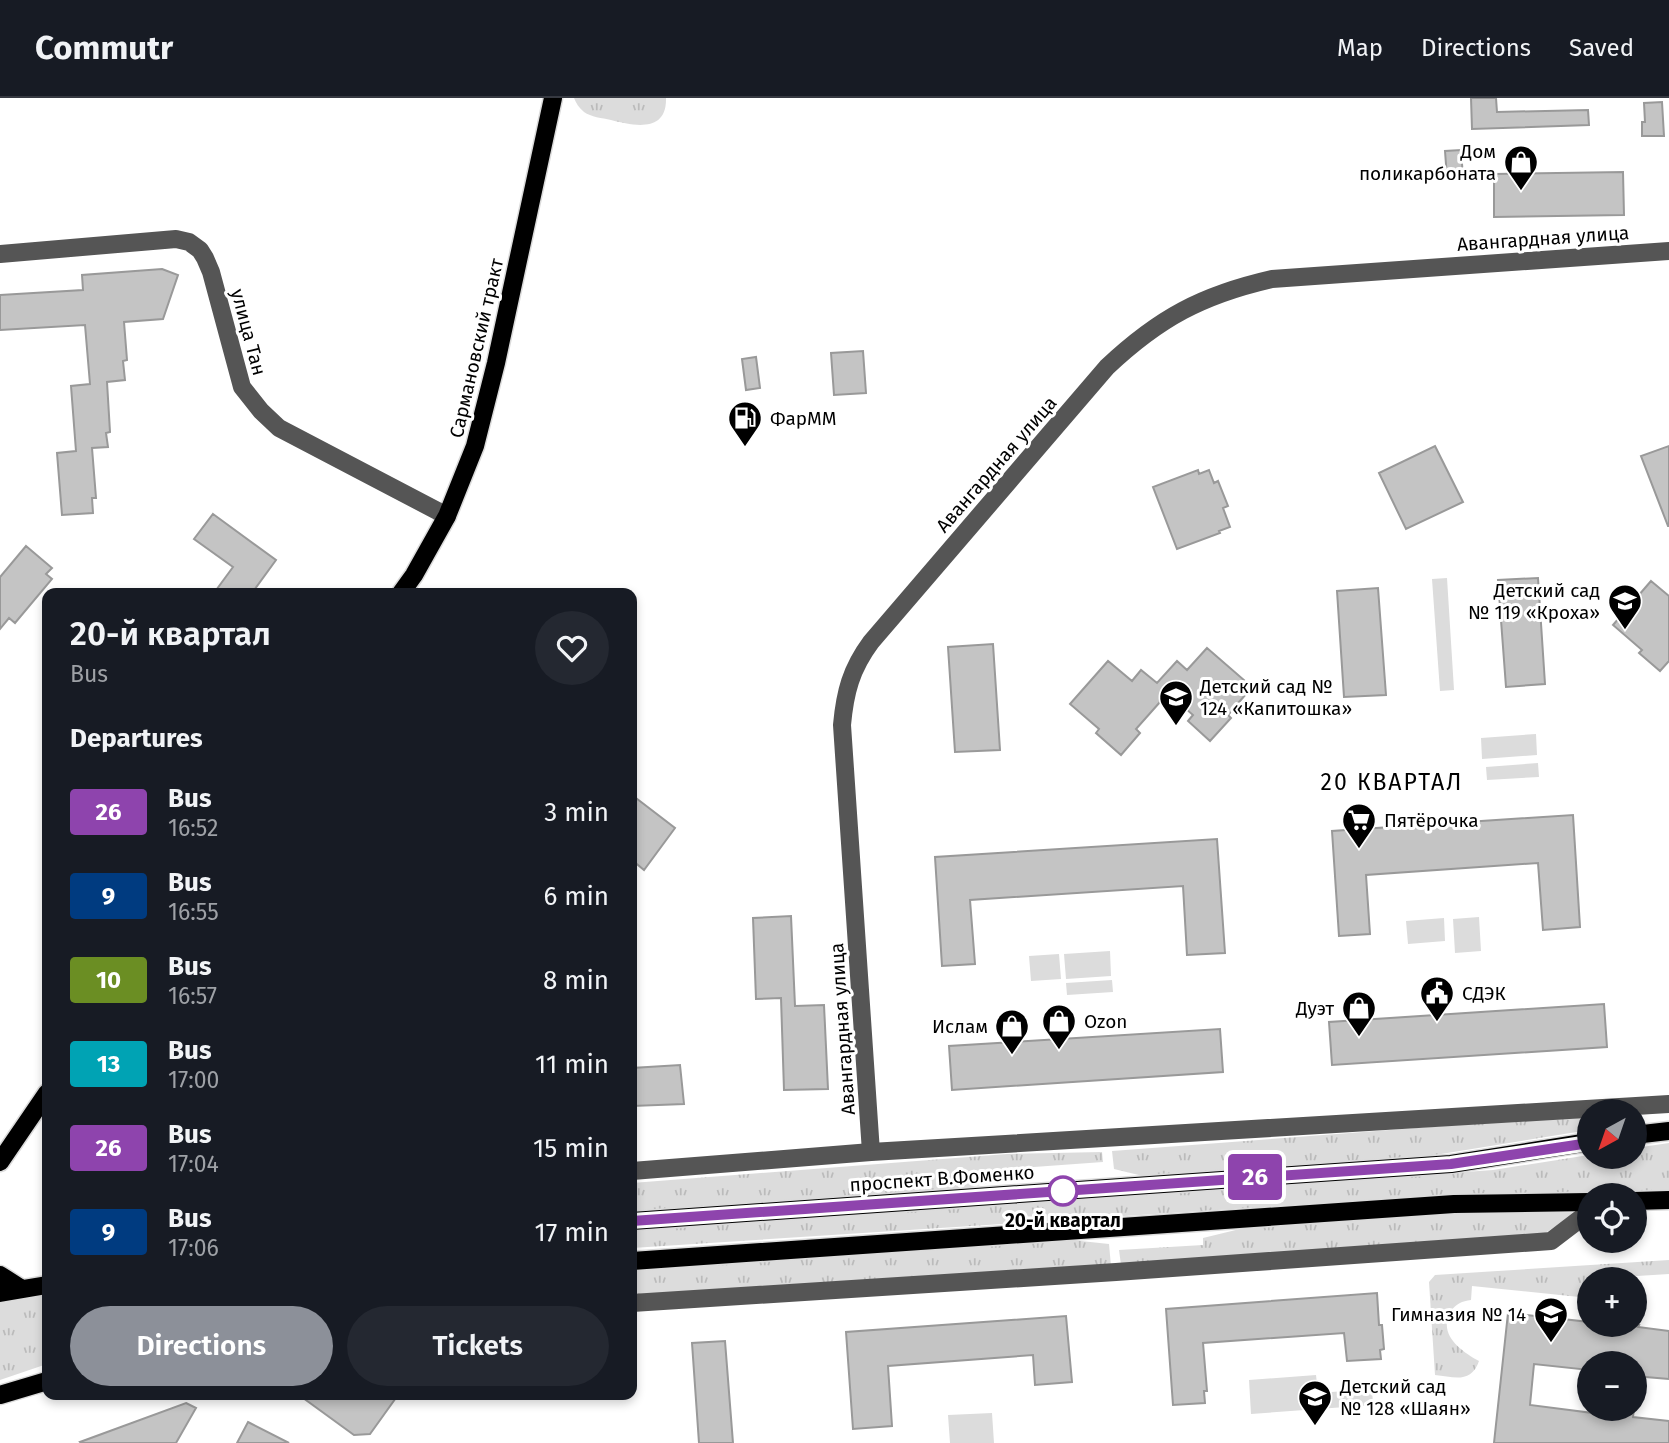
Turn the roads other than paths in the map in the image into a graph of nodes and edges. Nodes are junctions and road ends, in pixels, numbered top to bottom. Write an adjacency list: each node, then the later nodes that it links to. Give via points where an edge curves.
1 (553, 98): 4 (main road, Сармановский тракт, via 475,446)
2 (1669, 251): 11 (street, Авангардная улица, via 1272,279 1187,307 1147,332 1107,367 871,642 857,663 844,699 842,725)
3 (0, 254): 4 (street, улица Тан, via 176,239 189,242 200,250 211,272 242,387 261,411 279,428)
4 (447, 516): 5 (main road, Сармановский тракт)
5 (405, 588)
6 (42, 1100): 12 (main road)
7 (1669, 1104): 11 (street)
8 (1669, 1131): 9 (main road)
9 (1647, 1134)
10 (1577, 1144): 17 (main road, проспект В.Фоменко, via 1451,1164)
11 (872, 1152): 13 (street)
12 (0, 1162)
13 (637, 1171)
14 (1669, 1200): 15 (main road)
15 (1647, 1201)
16 (1577, 1202): 19 (main road, via 1454,1203)
17 (637, 1221)
18 (1577, 1221): 24 (street, via 1551,1241)
19 (637, 1261)
20 (0, 1275): 22 (main road)
21 (42, 1287): 22 (main road)
22 (22, 1289): 23 (main road)
23 (0, 1293)
24 (637, 1303)
25 (42, 1382): 26 (main road)
26 (0, 1395)

